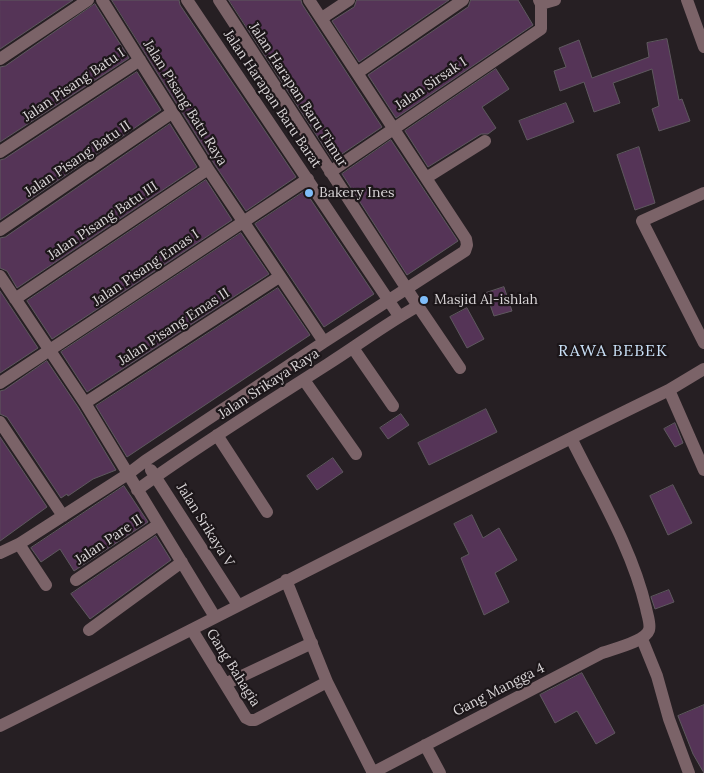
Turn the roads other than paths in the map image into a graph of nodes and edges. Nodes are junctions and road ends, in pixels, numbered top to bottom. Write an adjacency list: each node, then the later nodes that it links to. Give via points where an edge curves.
1 (88, 0): 13 (street)
2 (102, 0): 14 (street, Jalan Pisang Batu Raya)
3 (187, 0): 23 (street, Jalan Harapan Baru Barat)
4 (219, 0): 21 (street, Jalan Harapan Baru Timur)
5 (308, 0): 11 (street)
6 (349, 0): 11 (street)
7 (463, 0): 15 (street)
8 (556, 0): 10 (street)
9 (686, 0): 12 (street)
10 (540, 2): 17 (street, Jalan Sirsak I, via 541,29)
11 (322, 18): 15 (street)
12 (704, 47)
13 (0, 60)
14 (140, 60): 16 (street, Jalan Pisang Batu Raya); 19 (street, Jalan Pisang Batu I)
15 (357, 74): 17 (street)
16 (173, 112): 20 (street, Jalan Pisang Batu Raya); 26 (street, Jalan Pisang Batu II)
17 (393, 128): 21 (street, Jalan Sirsak I); 22 (street)
18 (485, 141): 22 (street)
19 (0, 152)
20 (208, 169): 25 (street, Jalan Pisang Batu Raya); 30 (street, Jalan Pisang Batu III)
21 (330, 172): 29 (street, Jalan Harapan Baru Timur)
22 (426, 178): 29 (street, Jalan Srikaya Raya, via 467,245 465,251)
23 (308, 179): 25 (street, Jalan Pisang Emas I); 31 (street, Jalan Harapan Baru Barat)
24 (704, 192): 35 (street, via 642,221)
25 (242, 222): 28 (street, Jalan Pisang Batu Raya); 37 (street, Jalan Pisang Emas I)
26 (0, 230)
27 (0, 276): 30 (street)
28 (280, 277): 34 (street, Jalan Pisang Batu Raya); 43 (street, Jalan Pisang Emas II)
29 (407, 288): 31 (street, Jalan Srikaya Raya); 32 (street, Jalan Harapan Baru Timur)
30 (15, 299): 37 (street)
31 (389, 300): 33 (street, Jalan Harapan Baru Barat); 34 (street, Jalan Srikaya Raya)
32 (418, 306): 33 (street, Jalan Srikaya Raya); 38 (street, Jalan Harapan Baru Timur)
33 (399, 316): 36 (street, Jalan Srikaya Raya)
34 (324, 342): 49 (street, Jalan Srikaya Raya)
35 (704, 343)
36 (352, 348): 40 (street, Jalan Srikaya Raya); 44 (street)
37 (49, 350): 41 (street, Jalan Pisang Emas I); 43 (street)
38 (460, 368)
39 (704, 369): 42 (street)
40 (304, 380): 46 (street, Jalan Srikaya Raya); 48 (street)
41 (0, 383)
42 (669, 390): 47 (street); 50 (street)
43 (85, 404): 51 (street)
44 (393, 406)
45 (0, 422): 55 (street)
46 (217, 435): 52 (street, Jalan Srikaya Raya); 54 (street)
47 (571, 438): 61 (street); 67 (street, via 627,552 641,589 649,622 649,631)
48 (356, 454)
49 (145, 462): 51 (street, Jalan Srikaya Raya); 52 (street, Jalan Srikaya V)
50 (704, 470)
51 (128, 474): 53 (street); 55 (street, Jalan Srikaya Raya)
52 (156, 476): 53 (street, Jalan Srikaya Raya); 63 (street, Jalan Srikaya V)
53 (137, 490): 56 (street)
54 (267, 512)
55 (63, 516): 57 (street, Jalan Srikaya Raya)
56 (158, 525): 59 (street); 60 (street, Jalan Pare II)
57 (19, 544): 58 (street, Jalan Srikaya Raya); 62 (street)
58 (0, 553)
59 (182, 562): 64 (street); 65 (street)
60 (76, 580)
61 (286, 580): 63 (street); 68 (street)
62 (46, 585)
63 (238, 605): 64 (street)
64 (215, 617): 66 (street)
65 (89, 630)
66 (192, 630): 70 (street, Gang Bahagia); 71 (street)
67 (642, 639): 72 (street, Gang Mangga 4, via 602,653); 75 (street)
68 (312, 644): 69 (street); 70 (street)
69 (326, 682): 70 (street, Gang Bahagia, via 255,720 246,718); 73 (street)
70 (225, 684)
71 (0, 726)
72 (425, 745): 73 (street, Gang Mangga 4); 74 (street)
73 (373, 773)
74 (440, 773)
75 (689, 773)

